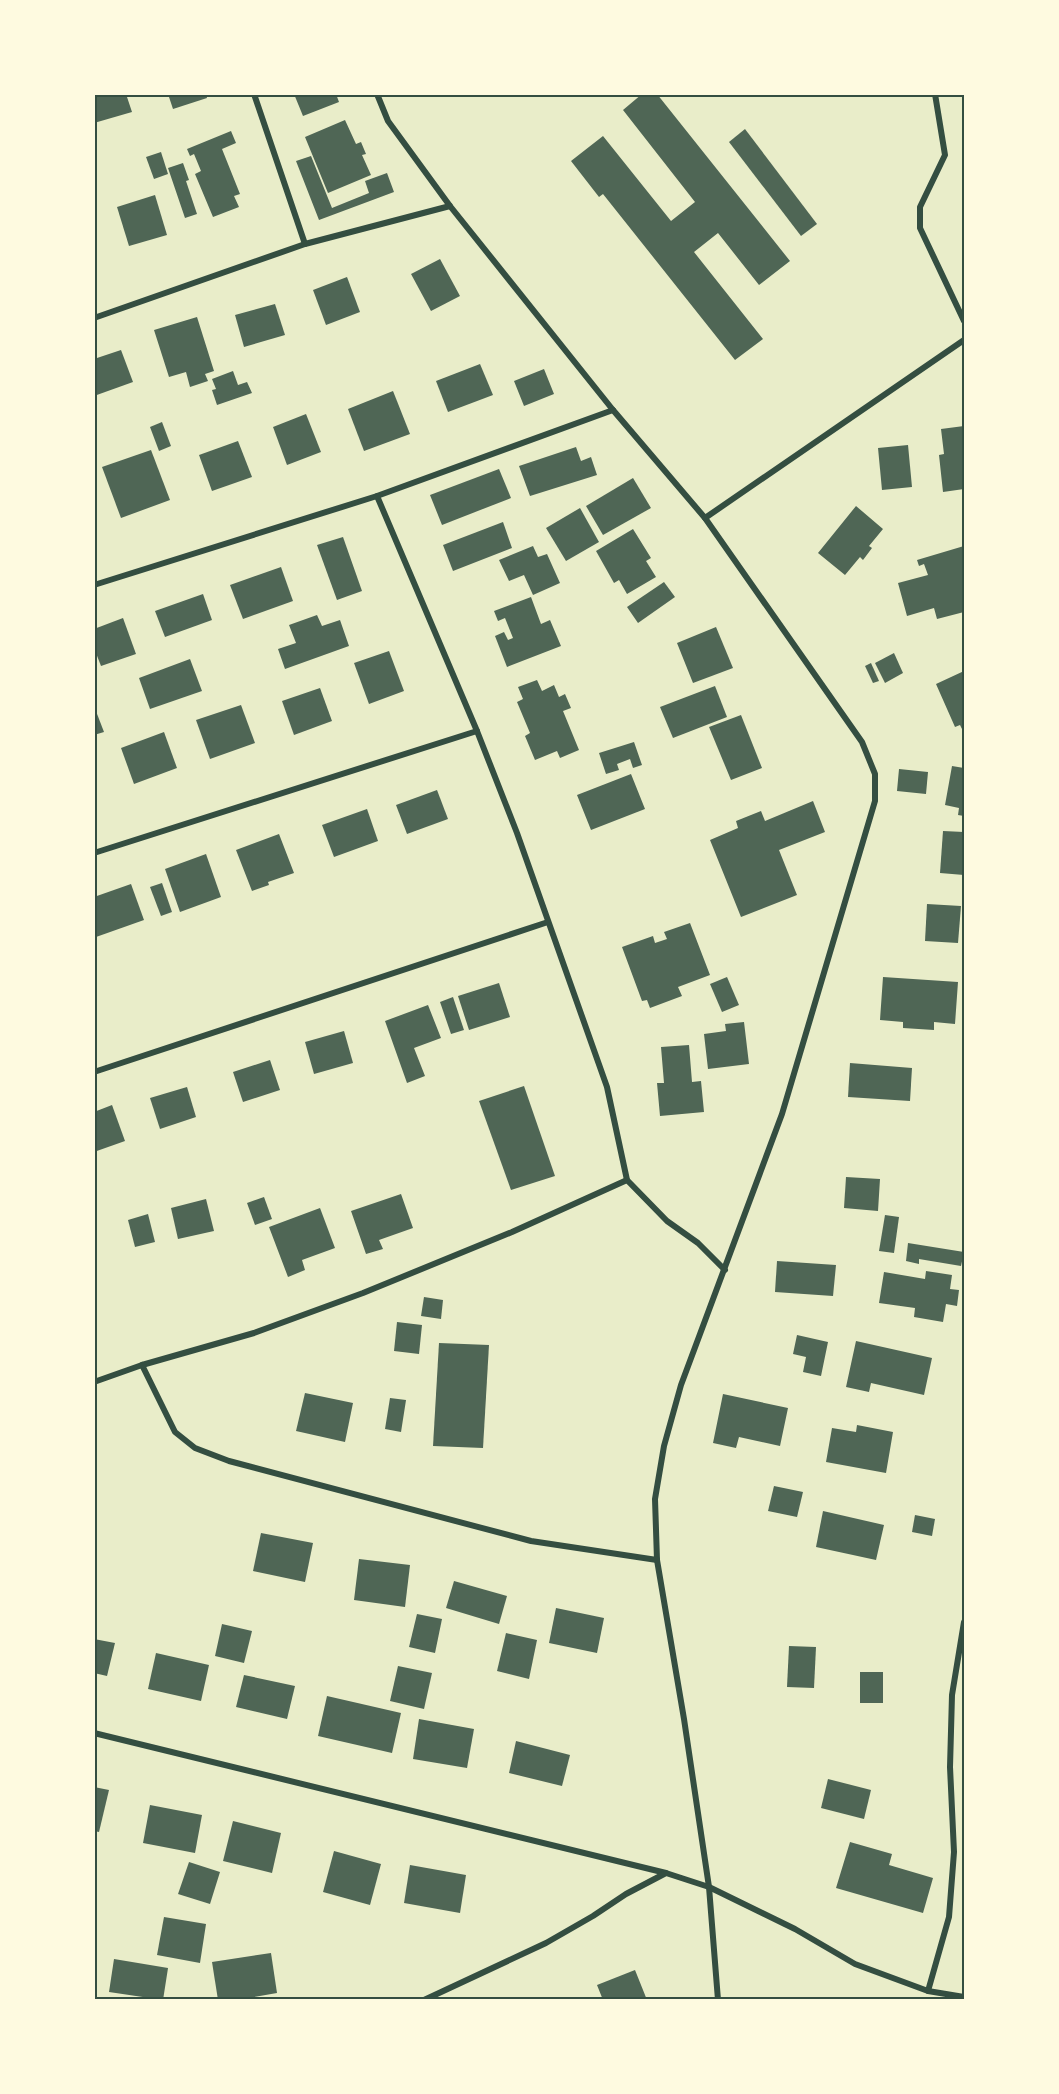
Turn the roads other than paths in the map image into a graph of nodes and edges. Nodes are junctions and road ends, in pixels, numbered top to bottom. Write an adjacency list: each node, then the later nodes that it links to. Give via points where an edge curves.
1 (254, 94): 5 (street)
2 (377, 94): 4 (street, via 388,121)
3 (935, 94): 7 (street, via 945,155 920,207 920,228)
4 (450, 206): 5 (street); 9 (street)
5 (305, 244): 6 (street)
6 (94, 318)
7 (964, 321)
8 (964, 340): 11 (street)
9 (613, 410): 10 (street); 11 (street)
10 (377, 496): 12 (street); 13 (street)
11 (705, 518): 18 (street, via 862,742 875,774 875,801 782,1114)
12 (94, 585)
13 (477, 731): 14 (street); 15 (street)
14 (94, 853)
15 (548, 922): 16 (street); 17 (street, via 606,1087)
16 (94, 1072)
17 (627, 1180): 18 (street, via 667,1221 698,1243); 19 (street, via 363,1293 254,1333)
18 (725, 1270): 21 (street, via 681,1385 664,1446 655,1500)
19 (142, 1365): 20 (street); 21 (street, via 175,1432 195,1448 229,1461 531,1541)
20 (94, 1382)
21 (657, 1560): 25 (street)
22 (964, 1622): 26 (street, via 952,1695 954,1852 949,1917)
23 (94, 1732): 24 (street)
24 (666, 1873): 25 (street); 28 (street, via 546,1943)
25 (709, 1887): 26 (street, via 855,1964); 29 (street)
26 (928, 1991): 27 (street)
27 (964, 1997)
28 (424, 2000)
29 (718, 2000)

